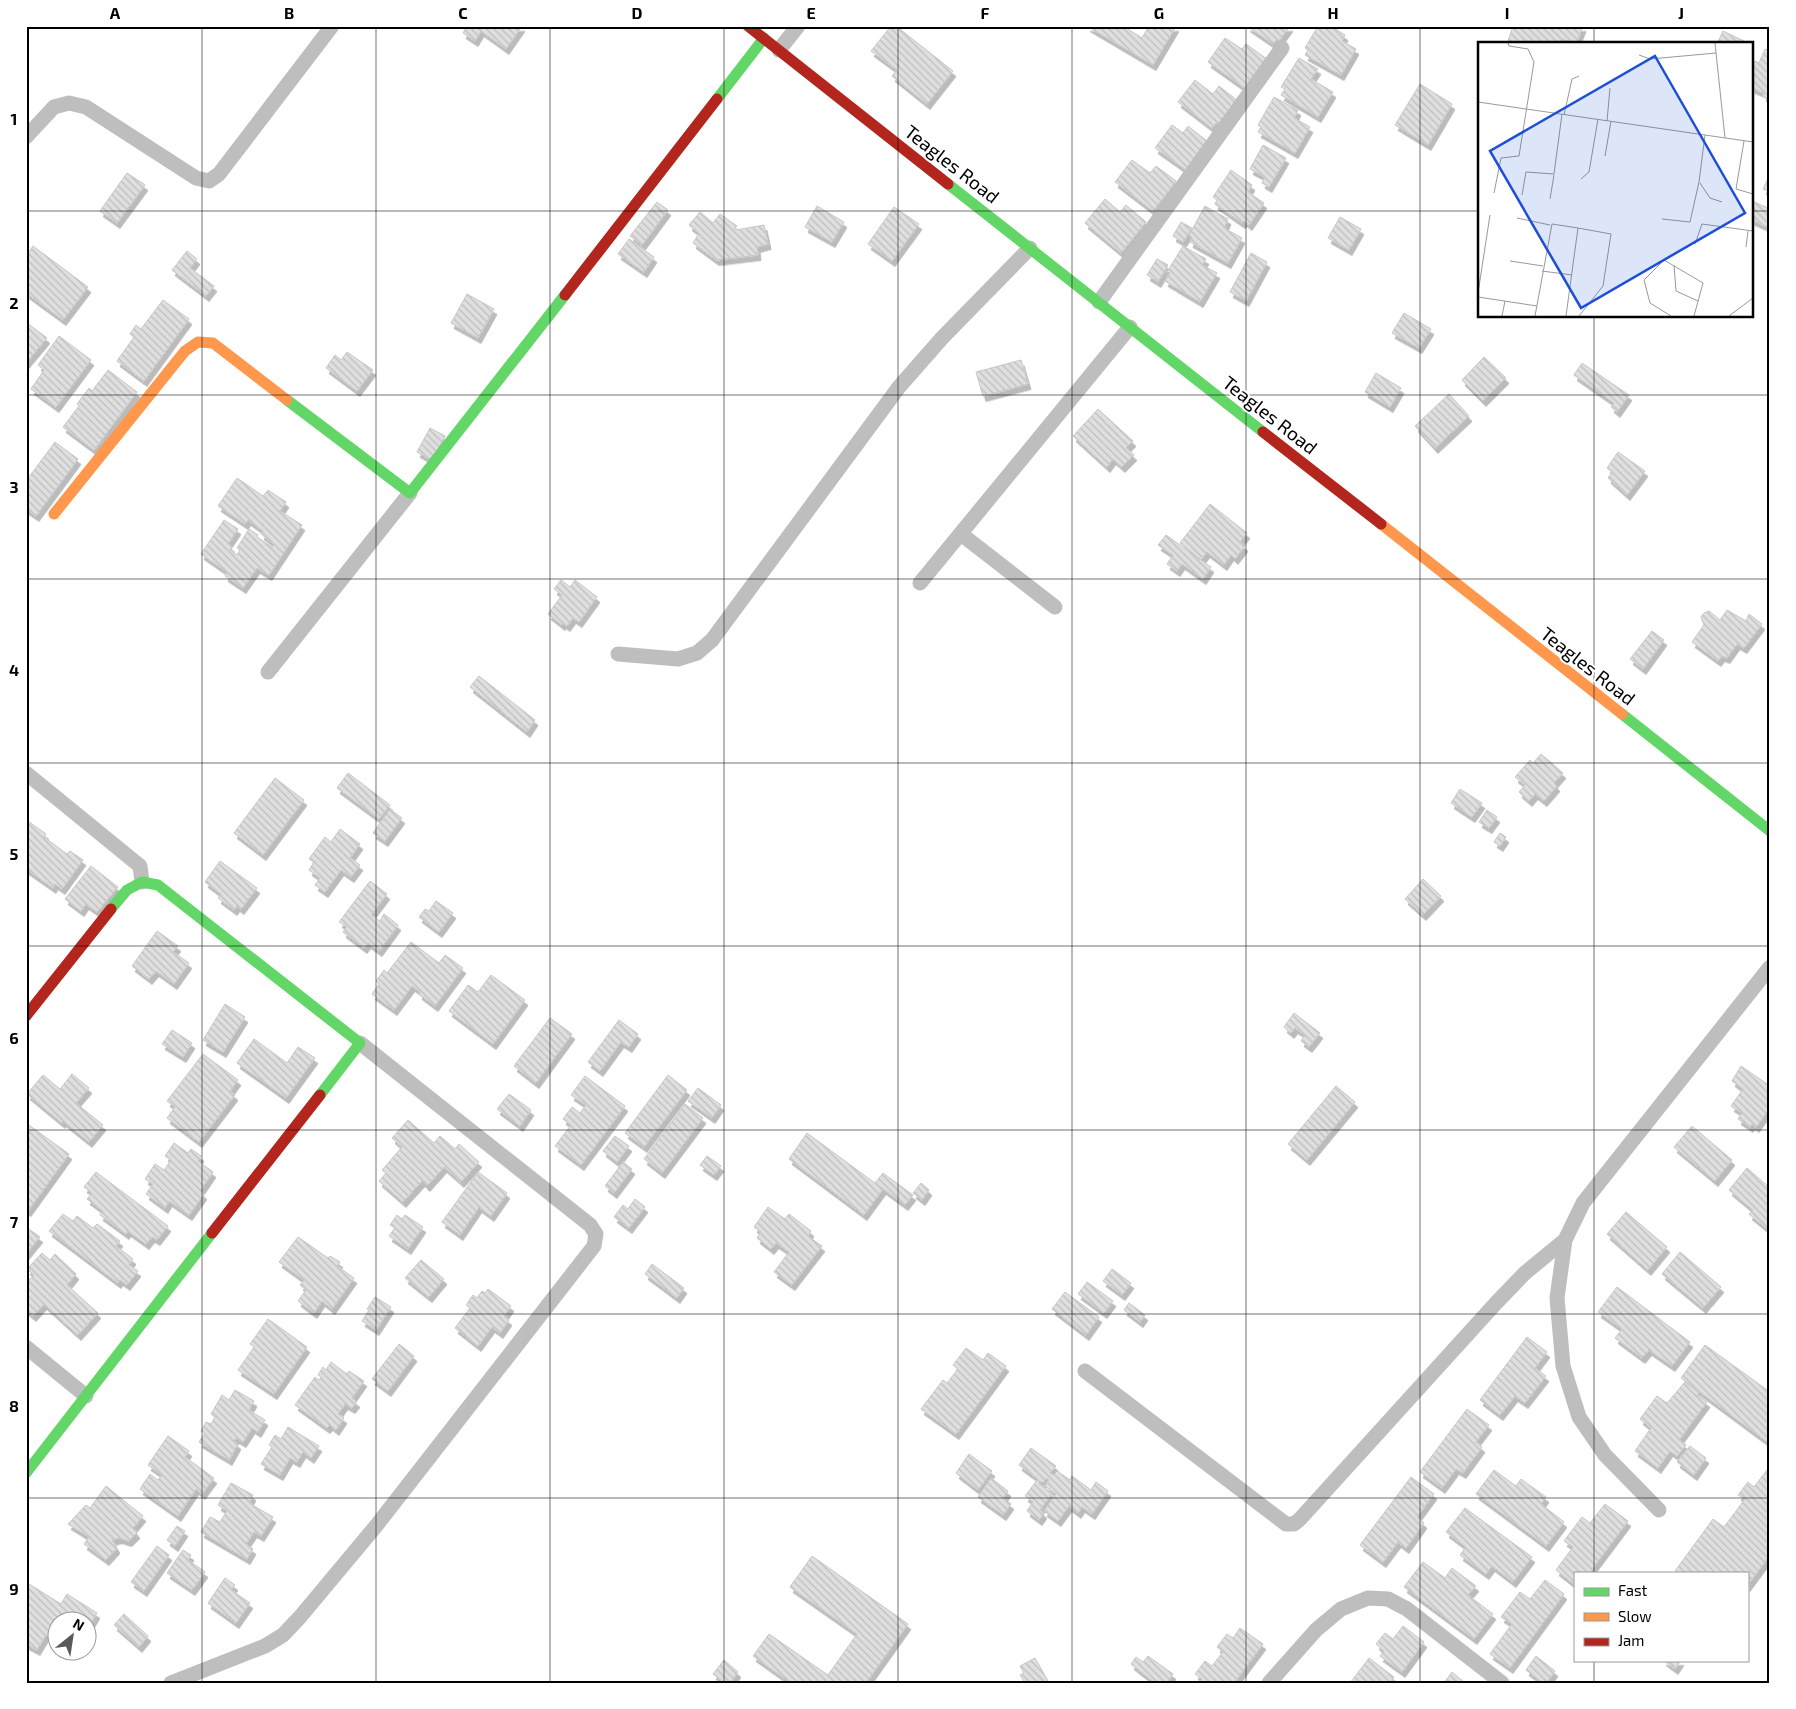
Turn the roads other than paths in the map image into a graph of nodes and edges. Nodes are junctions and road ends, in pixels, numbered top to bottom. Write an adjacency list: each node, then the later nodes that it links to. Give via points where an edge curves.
1 (332, 26): 7 (street, via 219,174 209,181 196,178 86,106 69,103 54,107)
2 (748, 26): 4 (street, Teagles Road)
3 (798, 26): 6 (street)
4 (764, 38): 6 (street, Teagles Road); 11 (street)
5 (1282, 48): 9 (street)
6 (778, 50): 8 (street, Teagles Road)
7 (26, 137)
8 (1030, 248): 9 (street, Teagles Road); 16 (street, via 899,387 712,640 697,653 678,659)
9 (1099, 302): 10 (street, Teagles Road)
10 (1130, 327): 13 (street); 19 (street, Teagles Road)
11 (410, 493): 12 (street, via 213,343 198,342 186,351); 17 (street)
12 (54, 514)
13 (961, 534): 14 (street); 15 (street)
14 (920, 583)
15 (1055, 607)
16 (618, 654)
17 (268, 672)
18 (26, 773): 20 (street, via 140,866)
19 (1770, 831)
20 (142, 882): 22 (street, via 127,890); 23 (street, via 158,886)
21 (1770, 967): 24 (street, via 1583,1203)
22 (26, 1016)
23 (360, 1043): 27 (street); 30 (street, via 590,1225 596,1234 594,1246 376,1526 284,1635 266,1646)
24 (1565, 1240): 26 (street, via 1525,1273 1496,1303 1294,1524 1286,1524); 29 (street, via 1557,1298 1563,1366 1579,1417 1605,1455)
25 (26, 1347): 27 (street)
26 (1085, 1370)
27 (86, 1396): 28 (street)
28 (26, 1473)
29 (1660, 1510)
30 (171, 1683)
31 (1269, 1683): 32 (street, via 1316,1630 1341,1609 1368,1598 1388,1599 1407,1608)
32 (1502, 1683)

